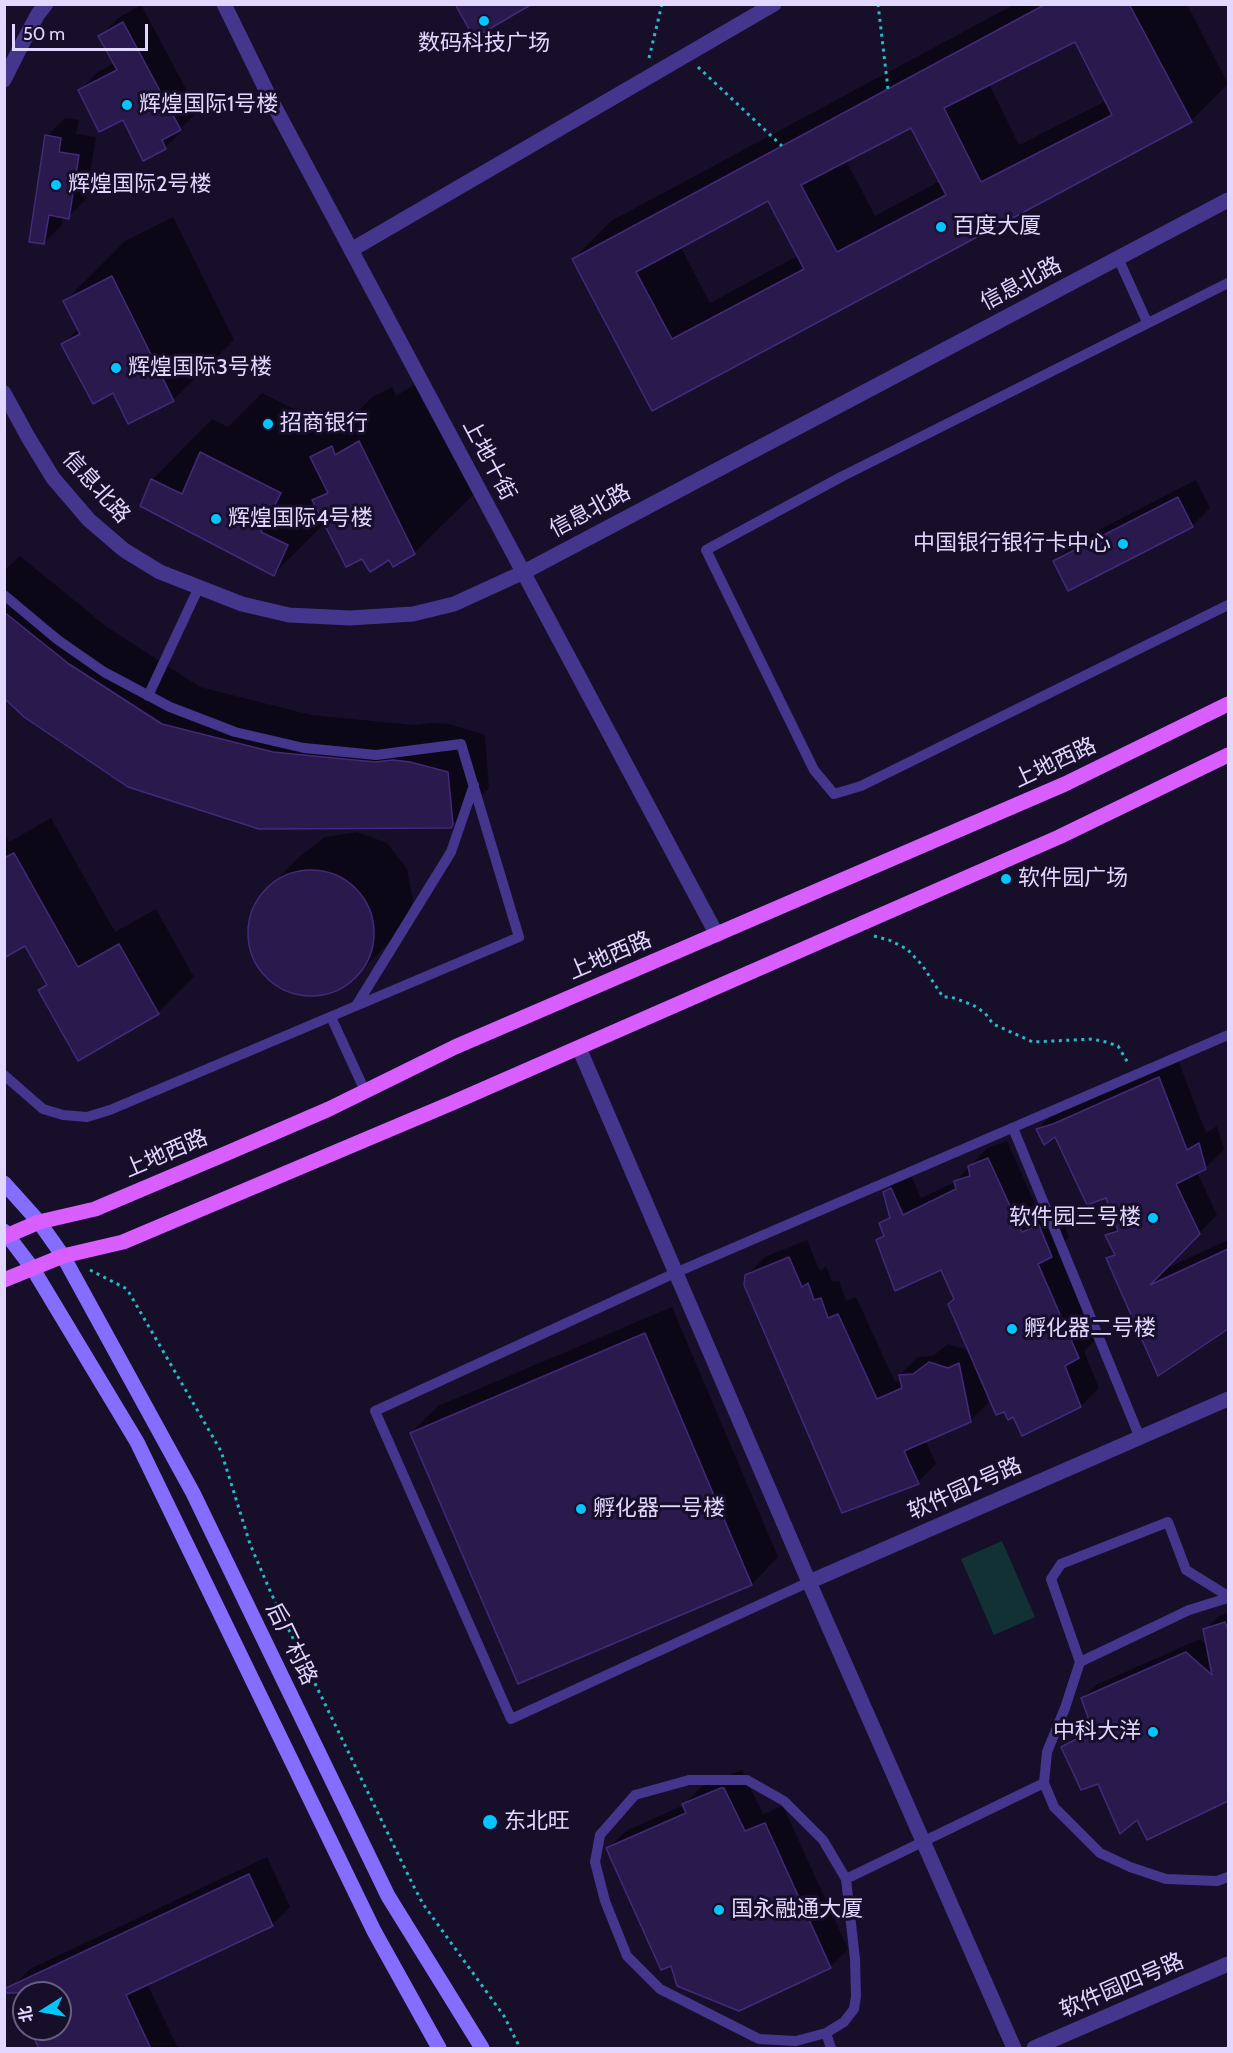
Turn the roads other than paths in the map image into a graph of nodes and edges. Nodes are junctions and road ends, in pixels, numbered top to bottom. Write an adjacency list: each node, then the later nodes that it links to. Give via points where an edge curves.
1 (46, 4): 4 (street)
2 (224, 4): 6 (street, 上地十街)
3 (774, 4): 6 (street)
4 (4, 80)
5 (1228, 200): 7 (street, 信息北路)
6 (351, 250): 11 (street, 上地十街)
7 (1118, 258): 9 (lane); 11 (street, 信息北路)
8 (1228, 283): 9 (lane)
9 (1147, 322): 14 (lane, via 706,550 814,770 834,794 861,786)
10 (4, 393): 12 (street, 信息北路, via 53,478 89,520 124,550 160,572)
11 (524, 572): 12 (street, 信息北路, via 454,604 413,614 350,618 289,615); 19 (street, 上地十街)
12 (198, 588): 15 (lane)
13 (4, 595): 15 (lane, via 58,640)
14 (1228, 605)
15 (148, 696): 18 (lane, via 235,732 304,748 376,755 461,744)
16 (1228, 705): 19 (main road, 上地西路, via 1065,784)
17 (1227, 760): 23 (main road)
18 (474, 785): 20 (lane, via 451,852); 20 (lane, via 519,937)
19 (717, 935): 25 (main road, 上地西路, via 455,1047)
20 (356, 1006): 21 (lane)
21 (331, 1017): 24 (lane, via 87,1117 43,1108); 25 (lane)
22 (1228, 1035): 26 (lane)
23 (579, 1048): 30 (main road, via 123,1242); 32 (street)
24 (4, 1075)
25 (365, 1091): 28 (main road, 上地西路, via 95,1209)
26 (1013, 1128): 32 (lane); 35 (lane)
27 (4, 1183): 28 (main road, 后厂村路)
28 (39, 1222): 29 (main road, 上地西路); 30 (main road, 后厂村路)
29 (6, 1235): 31 (main road)
30 (63, 1256): 31 (main road); 46 (main road, 后厂村路, via 193,1493 388,1896)
31 (33, 1269): 33 (main road); 45 (main road, via 137,1442 374,1931)
32 (675, 1273): 36 (street); 36 (lane, via 375,1411 511,1719)
33 (4, 1280)
34 (1228, 1399): 35 (street, 软件园2号路)
35 (1140, 1437): 36 (street, 软件园2号路)
36 (809, 1582): 40 (street)
37 (1228, 1597): 38 (lane, via 1189,1610); 38 (lane, via 1186,1570 1168,1522 1061,1564 1051,1579)
38 (1080, 1662): 39 (lane, via 1047,1752)
39 (1044, 1783): 40 (lane); 41 (lane, via 1054,1807 1100,1854 1166,1879 1217,1881)
40 (923, 1843): 42 (lane); 48 (street)
41 (1228, 1876)
42 (846, 1879): 44 (lane, via 856,1996 854,2009 844,2022); 44 (lane, via 823,1840 808,1824 784,1801 747,1780 689,1780 634,1794 600,1835 596,1862 605,1901 627,1956 660,1989 759,2039 796,2042)
43 (1228, 1964): 49 (street, 软件园四号路)
44 (826, 2033): 47 (lane)
45 (439, 2049)
46 (482, 2049)
47 (831, 2049)
48 (1014, 2049)
49 (1034, 2049)

